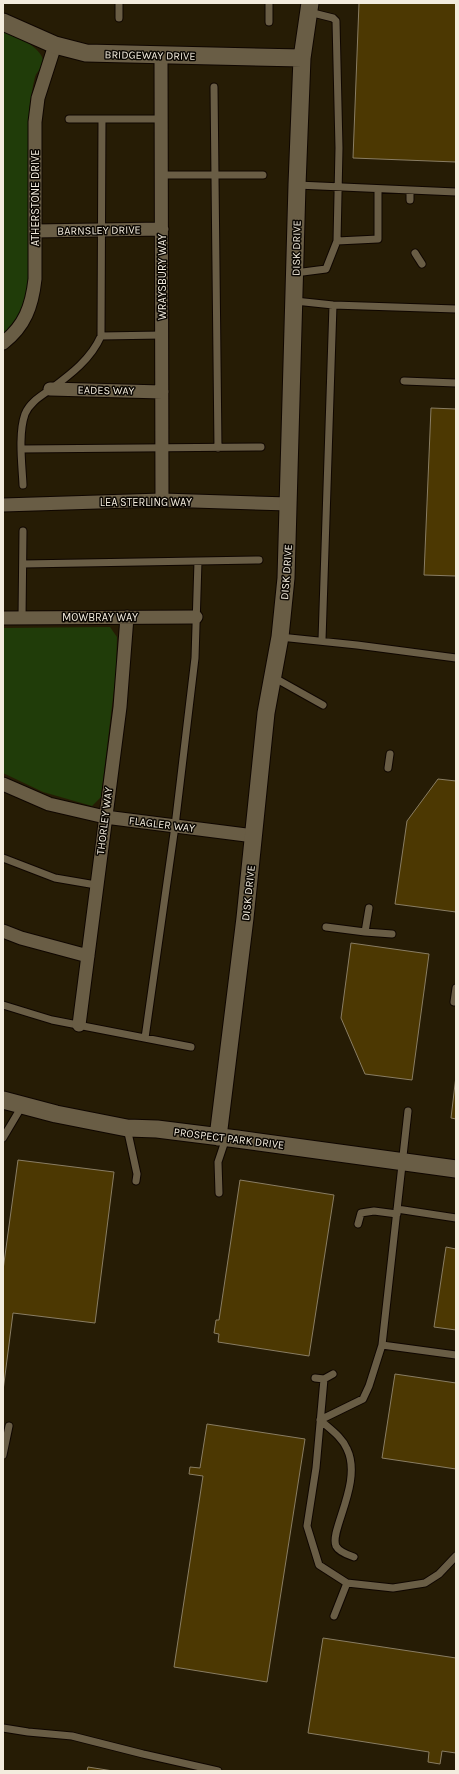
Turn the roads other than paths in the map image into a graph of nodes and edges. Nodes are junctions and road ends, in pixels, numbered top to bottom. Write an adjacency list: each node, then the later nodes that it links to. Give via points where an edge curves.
1 (119, 3): 4 (lane)
2 (269, 3): 6 (lane)
3 (310, 8): 9 (street, DISK DRIVE); 18 (lane, via 336,20)
4 (119, 18)
5 (3, 22): 7 (street, BRIDGEWAY DRIVE)
6 (269, 22)
7 (55, 45): 8 (street, BRIDGEWAY DRIVE, via 86,53); 27 (street, ATHERSTONE DRIVE, via 38,98 35,122)
8 (161, 54): 9 (street, BRIDGEWAY DRIVE); 13 (street, WRAYSBURY WAY)
9 (302, 58): 17 (street, DISK DRIVE)
10 (214, 87): 16 (lane)
11 (69, 119): 12 (lane)
12 (102, 119): 13 (lane); 26 (lane)
13 (162, 119): 15 (street, WRAYSBURY WAY)
14 (263, 174): 16 (lane)
15 (162, 175): 16 (lane); 25 (street, WRAYSBURY WAY)
16 (215, 176): 43 (lane)
17 (297, 185): 18 (lane); 31 (street, DISK DRIVE)
18 (339, 187): 19 (lane); 28 (lane)
19 (378, 189): 20 (lane); 28 (lane, via 378,238)
20 (410, 190): 21 (lane); 23 (lane)
21 (448, 192): 22 (lane); 24 (lane)
22 (456, 192)
23 (410, 200)
24 (448, 201)
25 (162, 229): 26 (street, BARNSLEY DRIVE); 35 (street, WRAYSBURY WAY)
26 (100, 230): 27 (street, BARNSLEY DRIVE); 36 (lane)
27 (35, 231): 37 (street, ATHERSTONE DRIVE, via 33,299 26,318 14,335)
28 (338, 241): 31 (lane, via 326,269)
29 (415, 253): 30 (lane)
30 (422, 264)
31 (295, 273): 32 (street, DISK DRIVE)
32 (295, 301): 33 (lane); 48 (street, DISK DRIVE)
33 (333, 305): 34 (lane); 59 (lane)
34 (456, 309)
35 (162, 335): 36 (lane); 41 (street, WRAYSBURY WAY)
36 (101, 336): 40 (lane, via 86,360)
37 (3, 343)
38 (404, 381): 39 (lane)
39 (456, 383)
40 (50, 389): 41 (street, EADES WAY); 44 (lane, via 38,397 27,410 23,422)
41 (162, 392): 45 (street, WRAYSBURY WAY)
42 (261, 447): 43 (lane)
43 (218, 448): 45 (lane)
44 (21, 449): 45 (lane); 46 (lane)
45 (162, 449): 47 (street, WRAYSBURY WAY)
46 (23, 484)
47 (162, 500): 48 (street, LEA STERLING WAY); 49 (street, LEA STERLING WAY)
48 (289, 504): 58 (street, DISK DRIVE, via 286,578)
49 (3, 505)
50 (23, 531): 53 (lane)
51 (259, 560): 52 (lane)
52 (198, 561): 53 (lane); 55 (lane)
53 (23, 564): 57 (lane)
54 (127, 617): 55 (street, MOWBRAY WAY); 57 (street, MOWBRAY WAY); 66 (street, THORLEY WAY, via 120,707)
55 (196, 617): 67 (lane, via 195,658)
56 (3, 618): 57 (street, MOWBRAY WAY)
57 (22, 618)
58 (280, 637): 59 (lane); 61 (street, DISK DRIVE)
59 (322, 640): 60 (lane)
60 (456, 658)
61 (273, 677): 62 (lane); 68 (street, DISK DRIVE, via 266,713)
62 (323, 705)
63 (390, 754): 64 (lane)
64 (388, 768)
65 (3, 784): 66 (street, FLAGLER WAY, via 49,804)
66 (105, 818): 67 (street, FLAGLER WAY); 70 (street, THORLEY WAY)
67 (175, 826): 68 (street, FLAGLER WAY); 81 (lane)
68 (254, 836): 88 (street, DISK DRIVE)
69 (3, 858): 70 (lane, via 55,878)
70 (96, 885): 76 (street, THORLEY WAY)
71 (369, 908): 74 (lane)
72 (326, 927): 74 (lane)
73 (3, 931): 76 (street)
74 (366, 932): 75 (lane)
75 (392, 934)
76 (88, 956): 80 (street, THORLEY WAY)
77 (456, 988): 78 (lane)
78 (456, 1002)
79 (3, 1005): 80 (lane, via 52,1020)
80 (79, 1025): 81 (lane)
81 (145, 1038): 82 (lane)
82 (191, 1047)
83 (3, 1100): 84 (street, PROSPECT PARK DRIVE)
84 (22, 1105): 86 (street, PROSPECT PARK DRIVE); 87 (lane)
85 (408, 1111): 89 (lane)
86 (127, 1128): 88 (street, PROSPECT PARK DRIVE, via 157,1129); 91 (lane, via 137,1174)
87 (3, 1138)
88 (222, 1138): 89 (street, PROSPECT PARK DRIVE); 92 (lane, via 218,1162)
89 (403, 1162): 90 (street, PROSPECT PARK DRIVE); 93 (lane)
90 (456, 1169)
91 (136, 1181)
92 (219, 1194)
93 (397, 1211): 94 (lane); 95 (lane, via 361,1213); 96 (lane)
94 (456, 1218)
95 (358, 1224)
96 (382, 1345): 97 (lane); 101 (lane, via 363,1398)
97 (456, 1355)
98 (333, 1374): 100 (lane)
99 (315, 1378): 100 (lane)
100 (324, 1379): 101 (lane)
101 (320, 1420): 105 (lane, via 340,1439 347,1449 351,1463 352,1480 335,1538 336,1546 343,1553); 106 (lane, via 316,1468 306,1526 319,1565)
102 (9, 1426): 103 (lane)
103 (3, 1455)
104 (456, 1556): 106 (lane, via 439,1574 426,1583 393,1588)
105 (354, 1557)
106 (347, 1583): 107 (lane)
107 (334, 1616)
108 (3, 1728): 109 (lane, via 72,1736)
109 (218, 1771)

